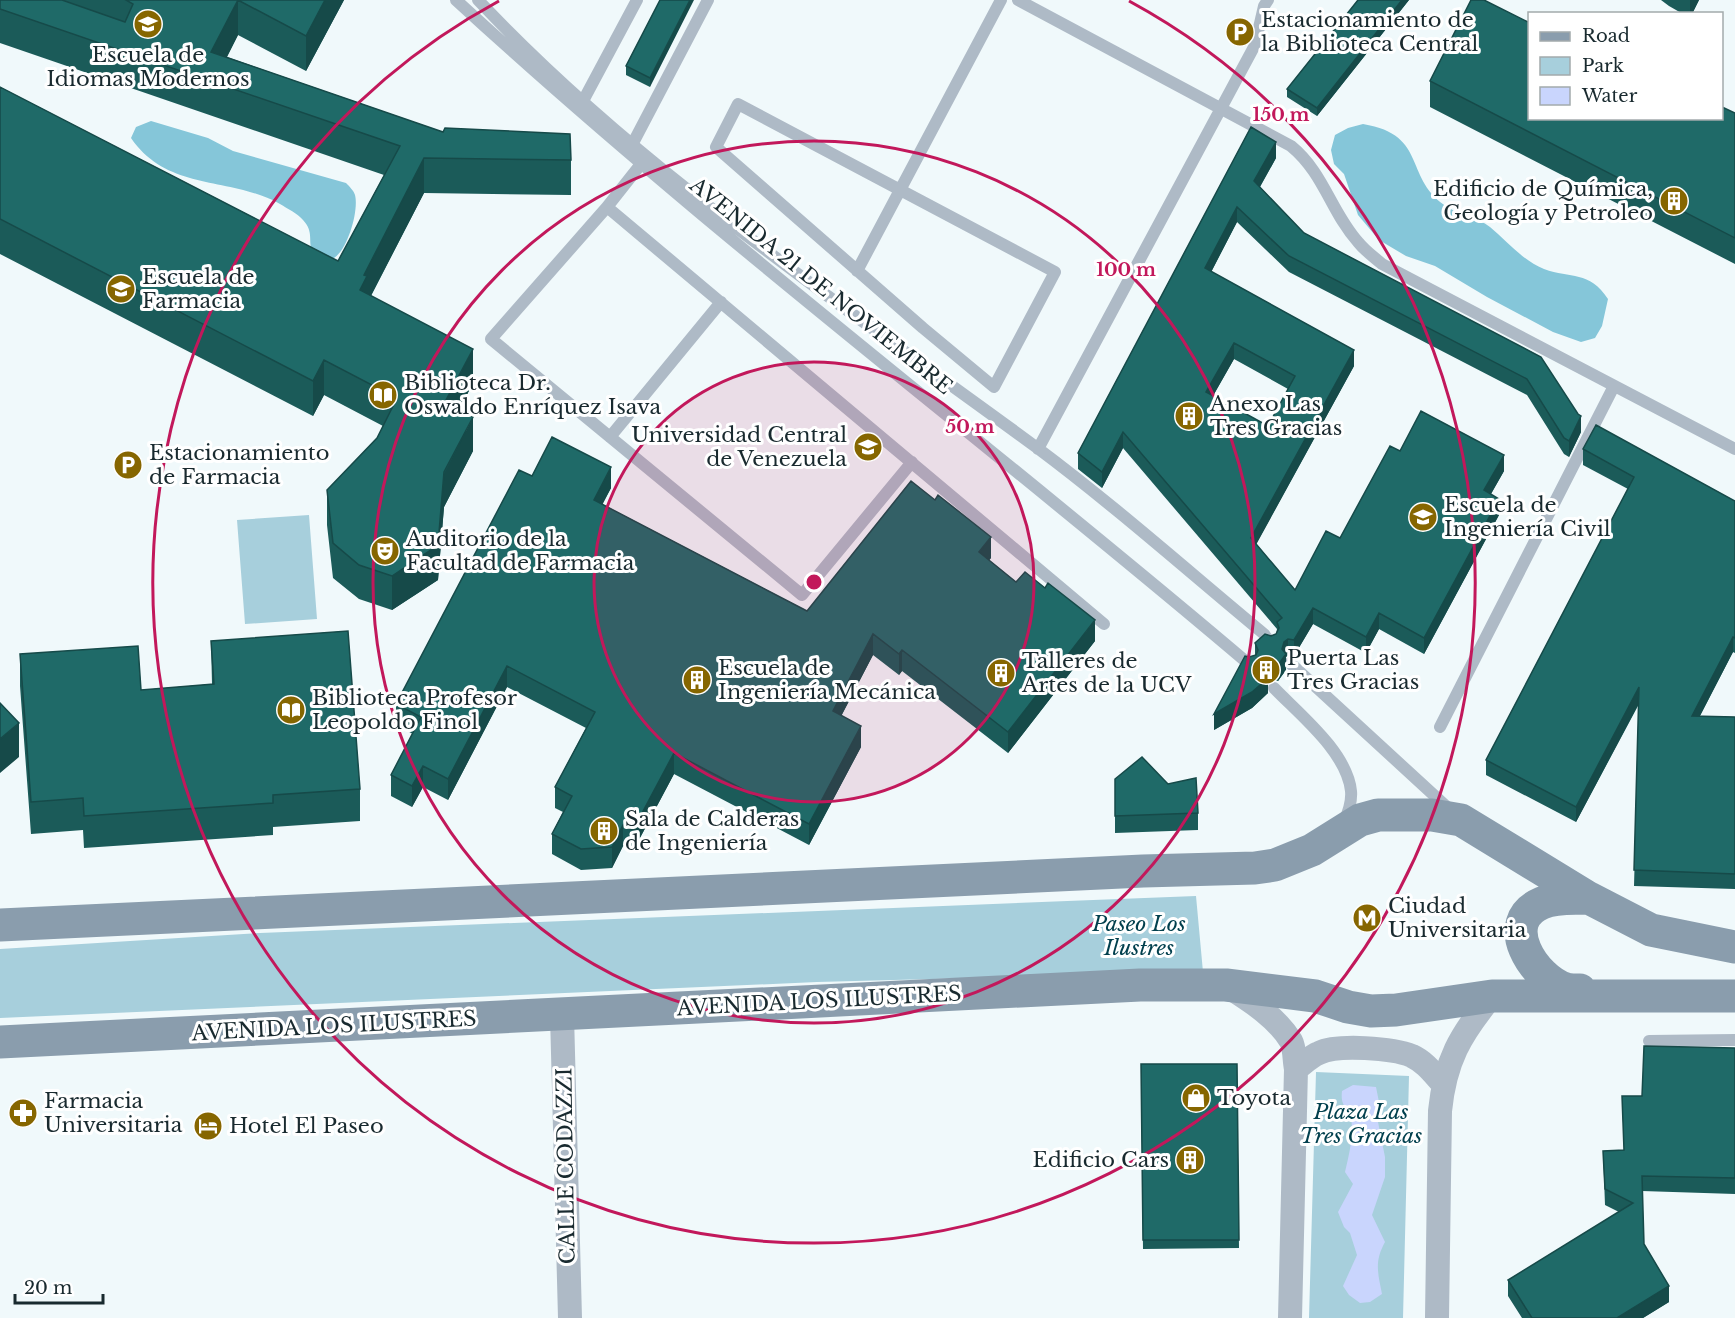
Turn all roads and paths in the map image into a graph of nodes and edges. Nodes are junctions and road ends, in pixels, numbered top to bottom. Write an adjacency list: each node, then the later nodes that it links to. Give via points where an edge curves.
1 (456, 0): 11 (lane, AVENIDA 21 DE NOVIEMBRE)
2 (478, 0): 8 (lane, AVENIDA 21 DE NOVIEMBRE)
3 (637, 0): 8 (lane)
4 (708, 0): 10 (lane)
5 (1001, 0): 12 (lane)
6 (1017, 0): 9 (lane)
7 (1262, 2): 9 (lane, via 1255,45)
8 (583, 100): 10 (lane, AVENIDA 21 DE NOVIEMBRE)
9 (1221, 108): 16 (lane, via 1291,146 1305,158 1357,242 1383,264); 18 (lane)
10 (633, 143): 11 (lane, AVENIDA 21 DE NOVIEMBRE)
11 (644, 160): 13 (lane); 18 (lane, AVENIDA 21 DE NOVIEMBRE); 24 (lane, AVENIDA 21 DE NOVIEMBRE)
12 (900, 190): 14 (lane); 14 (lane, via 738,104 716,147); 14 (lane, via 1055,272 994,387)
13 (607, 207): 15 (lane); 17 (lane, via 491,339)
14 (857, 270)
15 (721, 302): 17 (lane); 20 (lane)
16 (1614, 386): 19 (lane); 26 (lane)
17 (610, 437): 20 (lane, via 802,595)
18 (1038, 449): 22 (lane, AVENIDA 21 DE NOVIEMBRE, via 1218,595)
19 (1735, 449)
20 (912, 462): 21 (lane)
21 (1104, 624)
22 (1271, 644)
23 (1290, 663): 27 (lane)
24 (1250, 665)
25 (1274, 688): 28 (lane, via 1324,740 1346,772 1352,791)
26 (1440, 727)
27 (1461, 820): 28 (main road, via 1432,815 1378,815); 29 (main road)
28 (1340, 832): 30 (main road, via 1311,850 1275,865 1255,868)
29 (1588, 898): 31 (main road, via 1651,930); 34 (main road, via 1557,899 1533,909 1521,929 1523,947 1539,971 1566,989)
30 (0, 925)
31 (1735, 947)
32 (1226, 985): 33 (main road, AVENIDA LOS ILUSTRES, via 1315,996 1371,1011); 36 (main road, AVENIDA LOS ILUSTRES, via 1140,985); 40 (street, via 1257,1006 1292,1042)
33 (1492, 996): 34 (main road, AVENIDA LOS ILUSTRES); 41 (street, via 1459,1041)
34 (1635, 996): 35 (main road)
35 (1735, 996)
36 (562, 1015): 39 (main road, AVENIDA LOS ILUSTRES); 42 (street, CALLE CODAZZI)
37 (1735, 1040): 38 (lane)
38 (1649, 1041)
39 (0, 1042)
40 (1296, 1069): 41 (street, via 1320,1052 1348,1047 1379,1050 1410,1056 1426,1065); 43 (street)
41 (1443, 1084): 44 (street)
42 (570, 1318)
43 (1290, 1318)
44 (1437, 1318)

